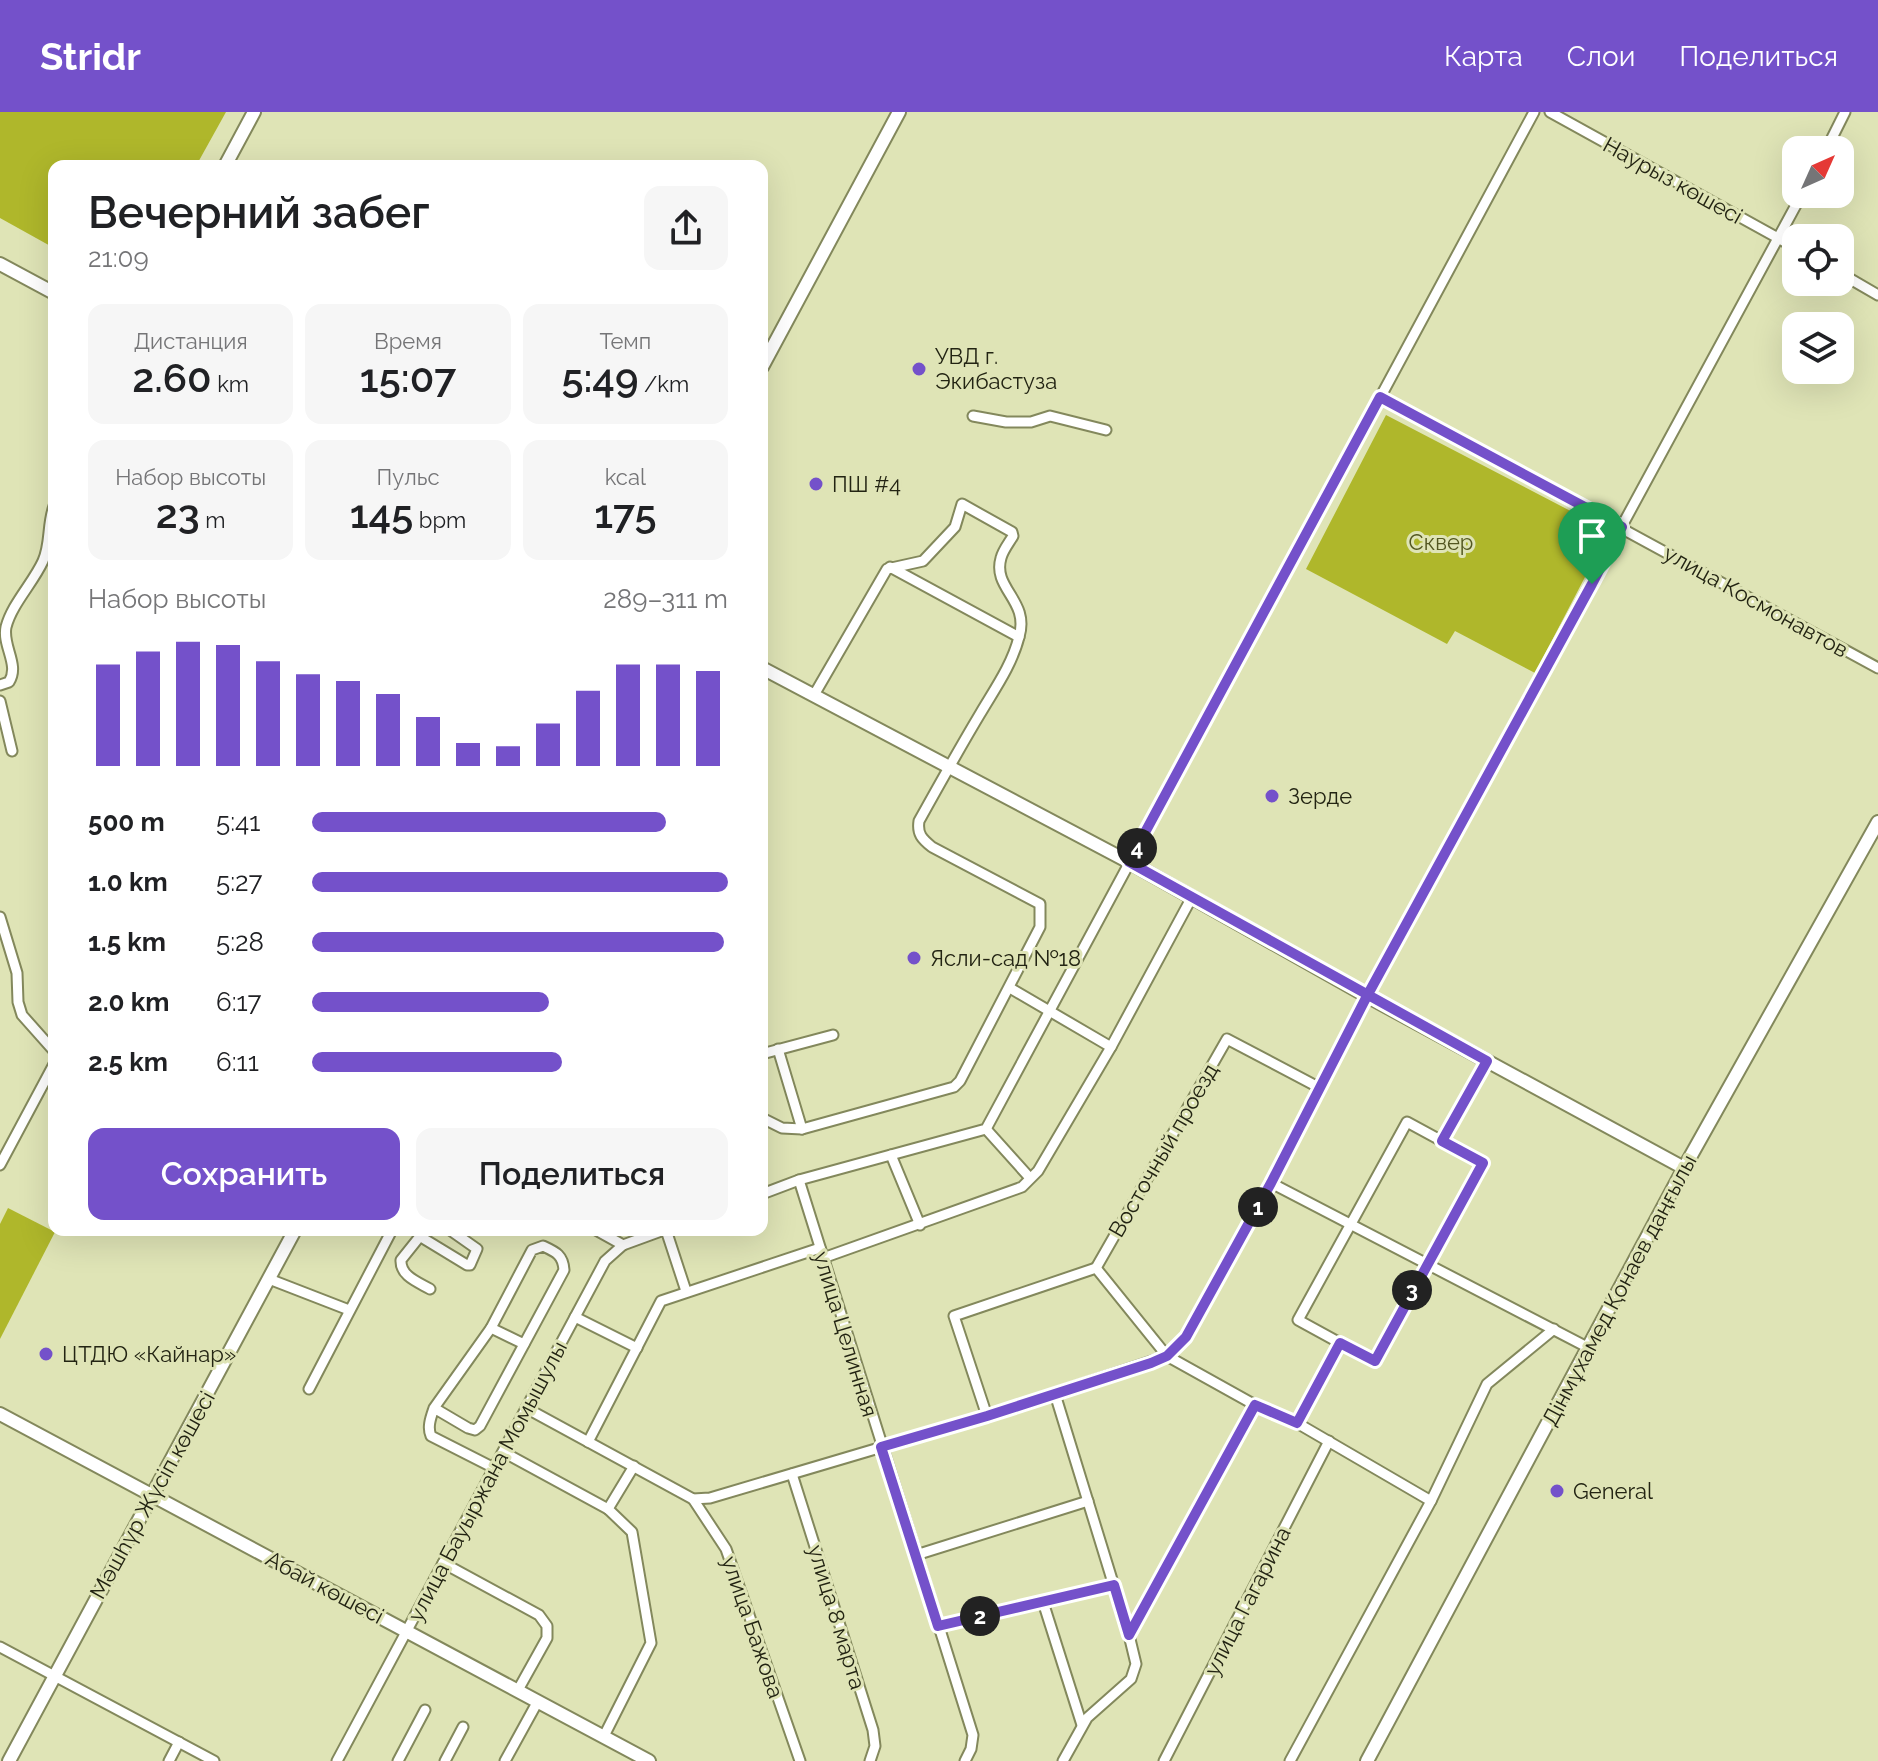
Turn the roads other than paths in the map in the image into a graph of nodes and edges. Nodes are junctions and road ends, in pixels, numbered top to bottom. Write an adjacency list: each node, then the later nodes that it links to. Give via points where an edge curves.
1 (254, 112): 7 (street)
2 (899, 112): 15 (street)
3 (1534, 112): 16 (street)
4 (1550, 112): 9 (street, Наурыз көшесі)
5 (1845, 112): 6 (street)
6 (1833, 136)
7 (228, 160)
8 (1794, 208): 9 (street)
9 (1777, 237): 10 (street, Наурыз көшесі); 19 (street)
10 (1782, 240)
11 (0, 264): 13 (street)
12 (1854, 281): 14 (street)
13 (48, 290)
14 (1878, 295)
15 (768, 356)
16 (1380, 397): 19 (street, улица Космонавтов); 31 (street)
17 (973, 416): 18 (street, via 1031,422 1050,416)
18 (1106, 430)
19 (1622, 527): 23 (street, улица Космонавтов); 35 (street)
20 (48, 544): 25 (street, via 7,623 14,670 9,682)
21 (890, 567): 22 (street); 22 (street, via 923,561 955,527 962,504 985,514 1012,532 999,574 1016,600 1022,619); 26 (street)
22 (1019, 637): 29 (street)
23 (1878, 668)
24 (768, 671): 26 (street)
25 (0, 685)
26 (814, 695): 29 (street)
27 (0, 701): 28 (street)
28 (12, 751)
29 (949, 767): 31 (street); 34 (street, via 919,821 923,839 1040,904 1040,927)
30 (1878, 822): 51 (street, Дінмұхамед Қонаев даңғылы)
31 (1129, 862): 32 (street); 36 (street)
32 (1192, 897): 35 (street); 39 (street)
33 (0, 917): 38 (street, via 17,973 22,1015)
34 (1010, 988): 36 (street); 46 (street, via 954,1087)
35 (1367, 996): 42 (street); 44 (street)
36 (1049, 1011): 39 (street); 47 (street)
37 (833, 1035): 40 (street)
38 (48, 1044)
39 (1111, 1047): 52 (street)
40 (778, 1049): 41 (street); 46 (street)
41 (768, 1052)
42 (1487, 1061): 48 (street); 51 (street)
43 (48, 1075): 50 (street)
44 (1320, 1088): 54 (street); 69 (street, Восточный проезд, via 1227,1039)
45 (768, 1121): 46 (street)
46 (802, 1129)
47 (986, 1129): 49 (street); 52 (street)
48 (1442, 1141): 56 (street, via 1407,1122); 68 (street, via 1483,1163)
49 (891, 1155): 53 (street); 57 (street)
50 (0, 1165)
51 (1684, 1168): 79 (street, Дінмұхамед Қонаев даңғылы)
52 (1030, 1178): 57 (street, via 1022,1187)
53 (799, 1180): 55 (street); 67 (street, улица Целинная)
54 (1271, 1183): 56 (street); 81 (street, via 1186,1337)
55 (768, 1192)
56 (1351, 1224): 68 (street); 77 (street, via 1298,1320)
57 (920, 1225): 67 (street)
58 (292, 1236): 70 (street, Мәшһүр Жүсіп көшесі)
59 (389, 1236): 73 (street)
60 (421, 1236): 71 (street, via 401,1267)
61 (426, 1236): 62 (street, via 470,1265 477,1249)
62 (459, 1236)
63 (607, 1236): 66 (street)
64 (648, 1236): 66 (street, улица Бауыржана Момышулы)
65 (667, 1236): 72 (street)
66 (623, 1245): 74 (street, улица Бауыржана Момышулы, via 605,1261)
67 (822, 1253): 72 (street); 92 (street, улица Целинная)
68 (1427, 1263): 76 (street); 77 (street, via 1375,1361)
69 (1096, 1268): 81 (street); 88 (street, via 954,1316)
70 (269, 1279): 73 (street); 97 (street, Мәшһүр Жүсіп көшесі)
71 (430, 1289)
72 (686, 1291): 80 (street, via 661,1301)
73 (349, 1310): 82 (street)
74 (575, 1317): 80 (street); 86 (street, улица Бауыржана Момышулы)
75 (491, 1328): 78 (street); 78 (street, via 532,1250 543,1246 557,1252 564,1270); 85 (street)
76 (1554, 1329): 79 (street); 100 (street, via 1487,1384)
77 (1340, 1343): 89 (street)
78 (524, 1344): 85 (street, via 475,1430)
79 (1587, 1347): 132 (street, Дінмұхамед Қонаев даңғылы)
80 (637, 1348): 91 (street)
81 (1167, 1356): 83 (street); 84 (street)
82 (309, 1389)
83 (1055, 1394): 88 (street); 99 (street)
84 (1255, 1405): 89 (street); 108 (street)
85 (434, 1408): 95 (street, via 431,1436)
86 (526, 1408): 91 (street); 93 (street, улица Бауыржана Момышулы)
87 (0, 1414): 97 (street, Абай көшесі)
88 (987, 1416): 92 (street)
89 (1297, 1423): 90 (street)
90 (1329, 1441): 100 (street); 130 (street, улица Гагарина)
91 (588, 1442): 94 (street)
92 (881, 1447): 96 (street); 102 (street, улица Целинная)
93 (503, 1452): 95 (street, улица Бауыржана Момышулы); 101 (street)
94 (634, 1466): 98 (street); 101 (street)
95 (494, 1468): 103 (street, улица Бауыржана Момышулы)
96 (792, 1474): 98 (street); 127 (street, улица 8 марта, via 873,1730)
97 (153, 1496): 107 (street, Абай көшесі); 110 (street, Мәшһүр Жүсіп көшесі)
98 (693, 1499): 126 (street, улица Бажова, via 726,1549)
99 (1088, 1501): 102 (street); 104 (street)
100 (1431, 1501): 131 (street)
101 (608, 1509): 116 (street, via 632,1532 651,1643)
102 (916, 1555): 106 (street, улица Целинная)
103 (443, 1563): 107 (street, улица Бауыржана Момышулы); 111 (street, via 539,1615 547,1626 547,1638)
104 (1114, 1585): 105 (street); 108 (street)
105 (1043, 1602): 106 (street); 114 (street)
106 (938, 1626): 128 (street, улица Целинная, via 973,1735)
107 (407, 1631): 111 (street, Абай көшесі); 121 (street, улица Бауыржана Момышулы)
108 (1129, 1635): 114 (street, via 1136,1664 1131,1679)
109 (0, 1647): 110 (street)
110 (54, 1675): 117 (street); 118 (street, Мәшһүр Жүсіп көшесі)
111 (518, 1690): 112 (street, Абай көшесі)
112 (538, 1701): 116 (street, Абай көшесі); 124 (street)
113 (425, 1710): 122 (street)
114 (1082, 1725): 129 (street)
115 (463, 1727): 123 (street)
116 (604, 1736): 125 (street, Абай көшесі)
117 (179, 1742): 119 (street); 120 (street)
118 (9, 1761)
119 (169, 1761)
120 (214, 1761)
121 (337, 1761)
122 (398, 1761)
123 (445, 1761)
124 (505, 1761)
125 (649, 1761)
126 (800, 1761)
127 (870, 1761)
128 (965, 1761)
129 (1063, 1761)
130 (1164, 1761)
131 (1290, 1761)
132 (1367, 1761)

